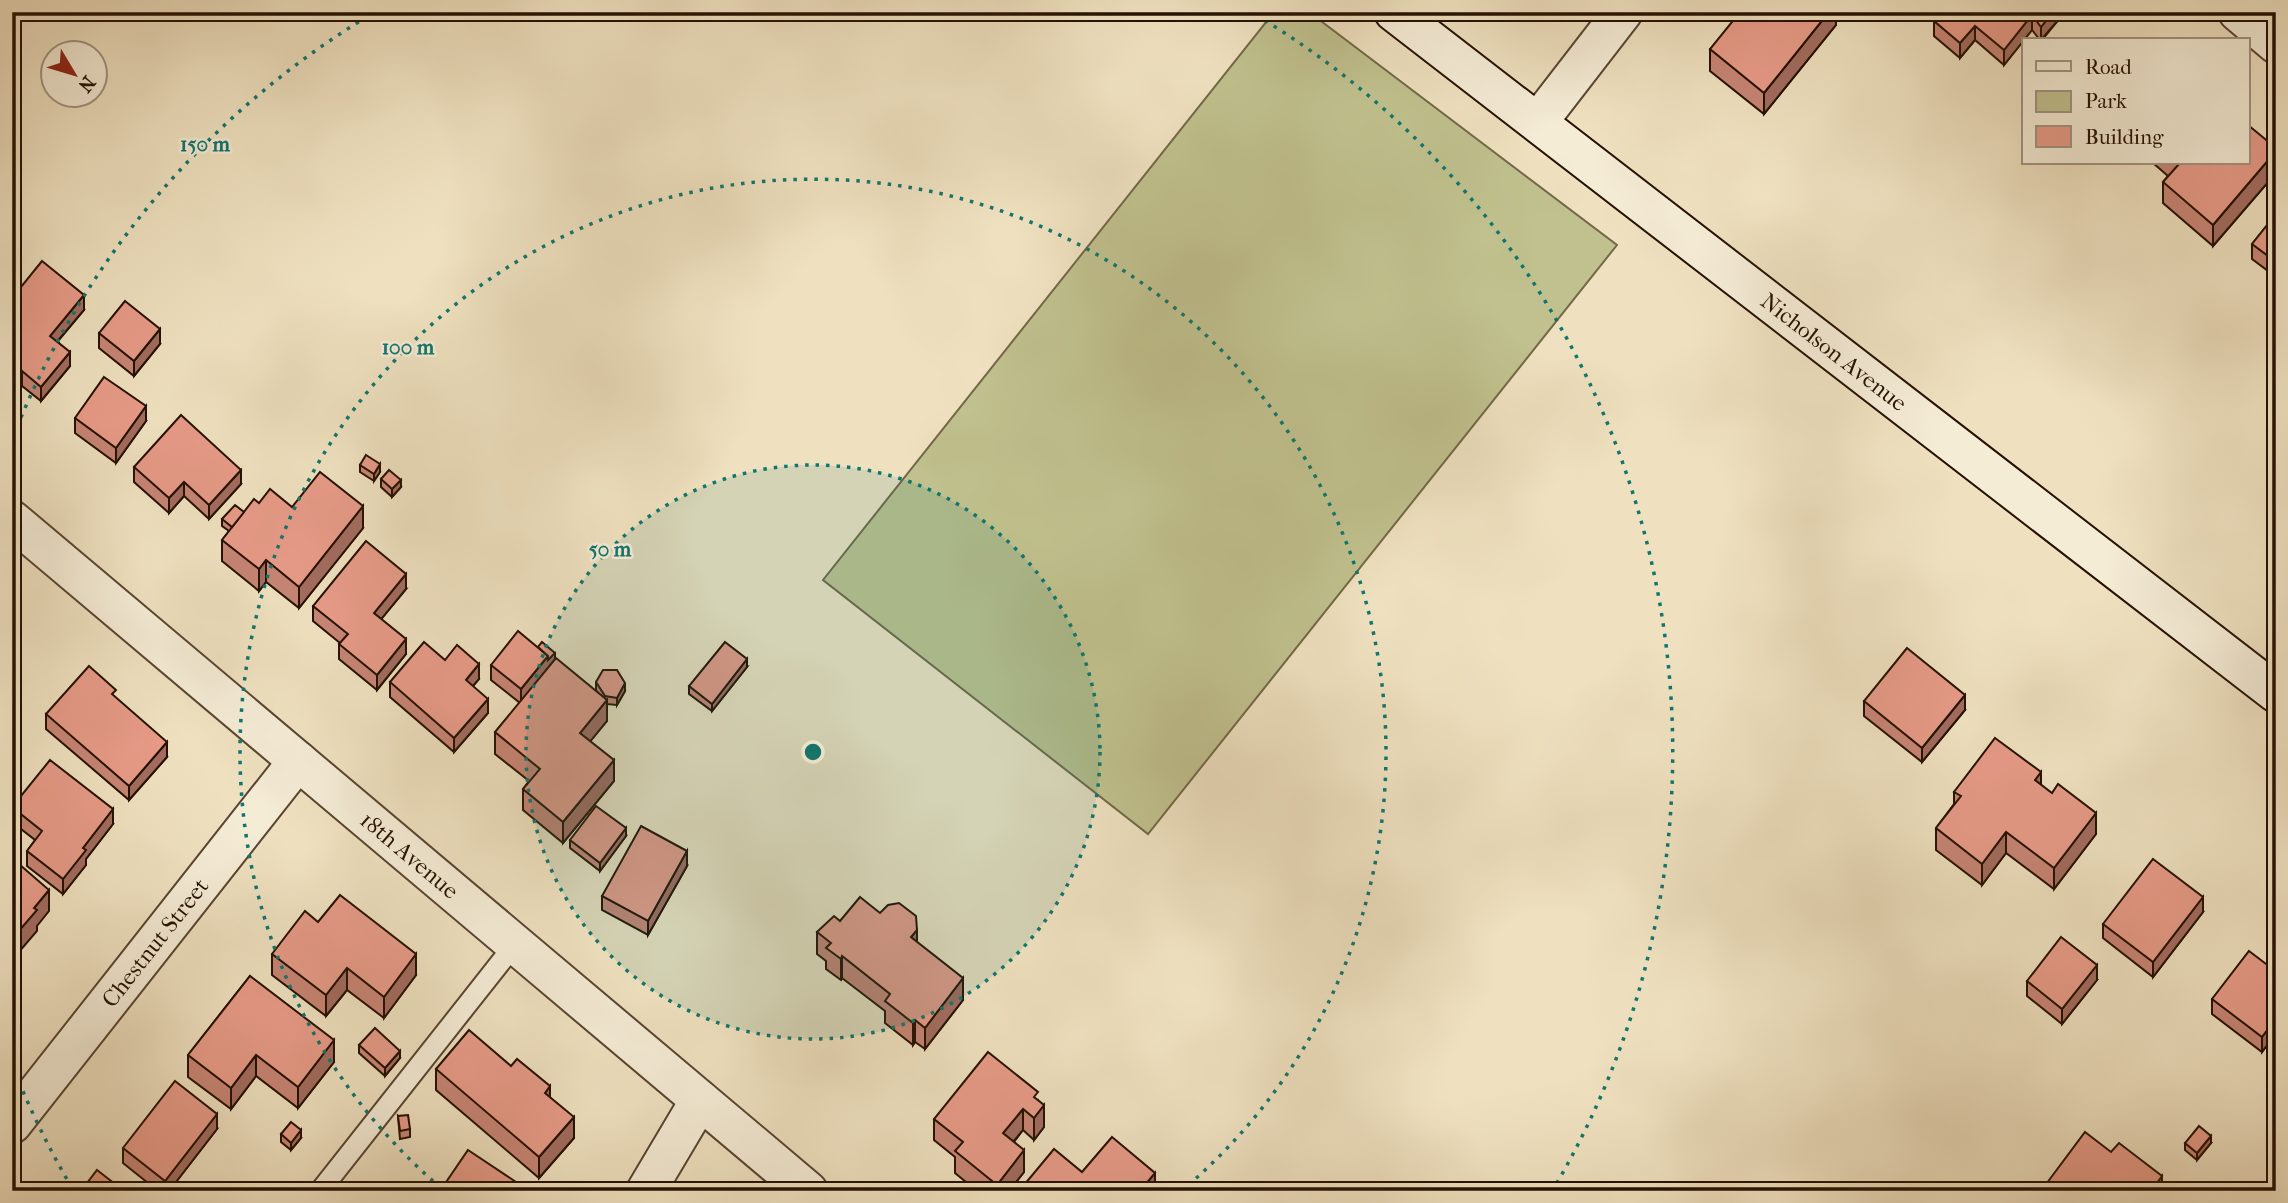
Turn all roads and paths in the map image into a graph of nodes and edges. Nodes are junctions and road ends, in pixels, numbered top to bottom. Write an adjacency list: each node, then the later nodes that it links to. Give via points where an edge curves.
1 (1394, 12): 5 (street, Nicholson Avenue)
2 (1623, 12): 5 (street)
3 (2238, 12): 4 (street)
4 (2276, 44)
5 (1538, 122): 7 (street, Nicholson Avenue)
6 (12, 520): 8 (street, 18th Avenue)
7 (2276, 693)
8 (298, 761): 9 (street, 18th Avenue); 11 (street, Chestnut Street)
9 (515, 944): 10 (street, 18th Avenue); 12 (lane)
10 (700, 1100): 13 (street); 14 (street, 18th Avenue)
11 (12, 1124)
12 (320, 1191)
13 (646, 1191)
14 (808, 1191)

